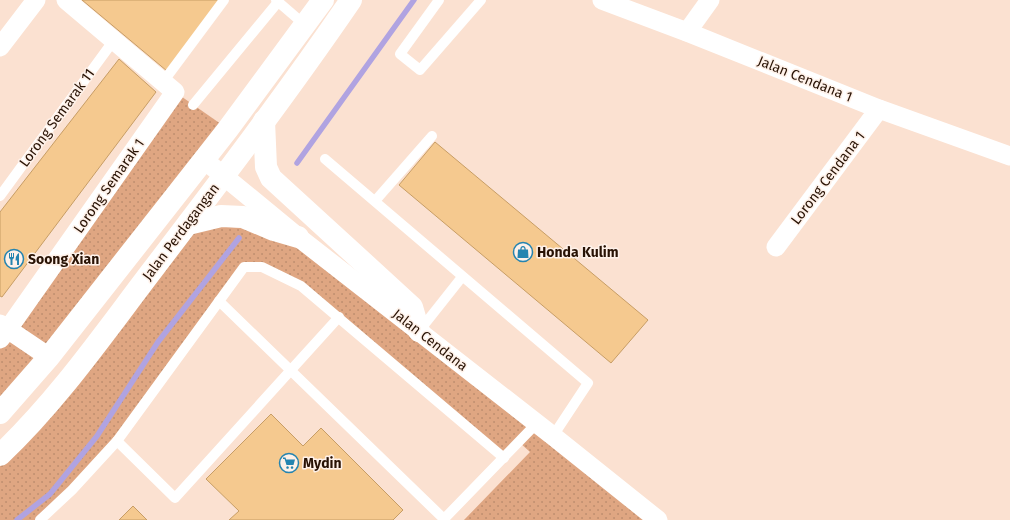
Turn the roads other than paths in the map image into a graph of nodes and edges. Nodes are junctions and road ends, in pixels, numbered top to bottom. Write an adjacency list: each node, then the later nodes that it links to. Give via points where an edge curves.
1 (36, 0): 14 (street)
2 (66, 0): 13 (street)
3 (224, 0): 15 (lane)
4 (322, 0): 11 (main road, Jalan Perdagangan)
5 (351, 0): 18 (main road, Jalan Perdagangan)
6 (439, 0): 7 (lane, via 400,54 420,70)
7 (481, 0)
8 (602, 0): 12 (street, Jalan Cendana 1)
9 (710, 0): 12 (street)
10 (277, 1): 11 (lane); 16 (lane)
11 (305, 25): 21 (main road, Jalan Perdagangan)
12 (687, 32): 17 (street, Jalan Cendana 1)
13 (114, 40): 15 (street); 24 (lane, Lorong Semarak 11)
14 (0, 47)
15 (169, 87): 32 (street, Lorong Semarak 1)
16 (193, 105)
17 (879, 109): 20 (street, Jalan Cendana 1); 28 (street, Lorong Cendana 1)
18 (264, 121): 23 (main road, Jalan Perdagangan); 33 (main road, via 266,167 270,178 412,307)
19 (432, 136): 25 (lane)
20 (1010, 156)
21 (203, 160): 23 (street, Jalan Cendana); 34 (main road, Jalan Perdagangan)
22 (325, 160): 25 (lane)
23 (224, 176): 26 (main road, Jalan Perdagangan); 27 (street, Jalan Cendana)
24 (0, 196)
25 (375, 201): 29 (lane)
26 (188, 224): 27 (main road, via 221,216 243,216 274,230); 40 (main road, Jalan Perdagangan, via 72,376)
27 (298, 237): 33 (street, Jalan Cendana)
28 (776, 247)
29 (462, 277): 33 (lane); 38 (lane, via 588,383)
30 (219, 301): 31 (lane, via 244,267 262,267 301,286); 35 (lane); 39 (lane)
31 (339, 317): 35 (lane); 41 (lane)
32 (3, 331): 34 (street)
33 (419, 331): 37 (street, Jalan Cendana)
34 (49, 357): 36 (main road, Jalan Perdagangan)
35 (290, 371): 39 (lane, via 175,498); 42 (lane)
36 (0, 413)
37 (537, 423): 38 (street, Jalan Cendana); 41 (lane)
38 (553, 436): 44 (street, Jalan Cendana)
39 (117, 441): 43 (lane)
40 (0, 455)
41 (504, 458): 42 (lane)
42 (443, 519)
43 (40, 520)
44 (658, 520)

